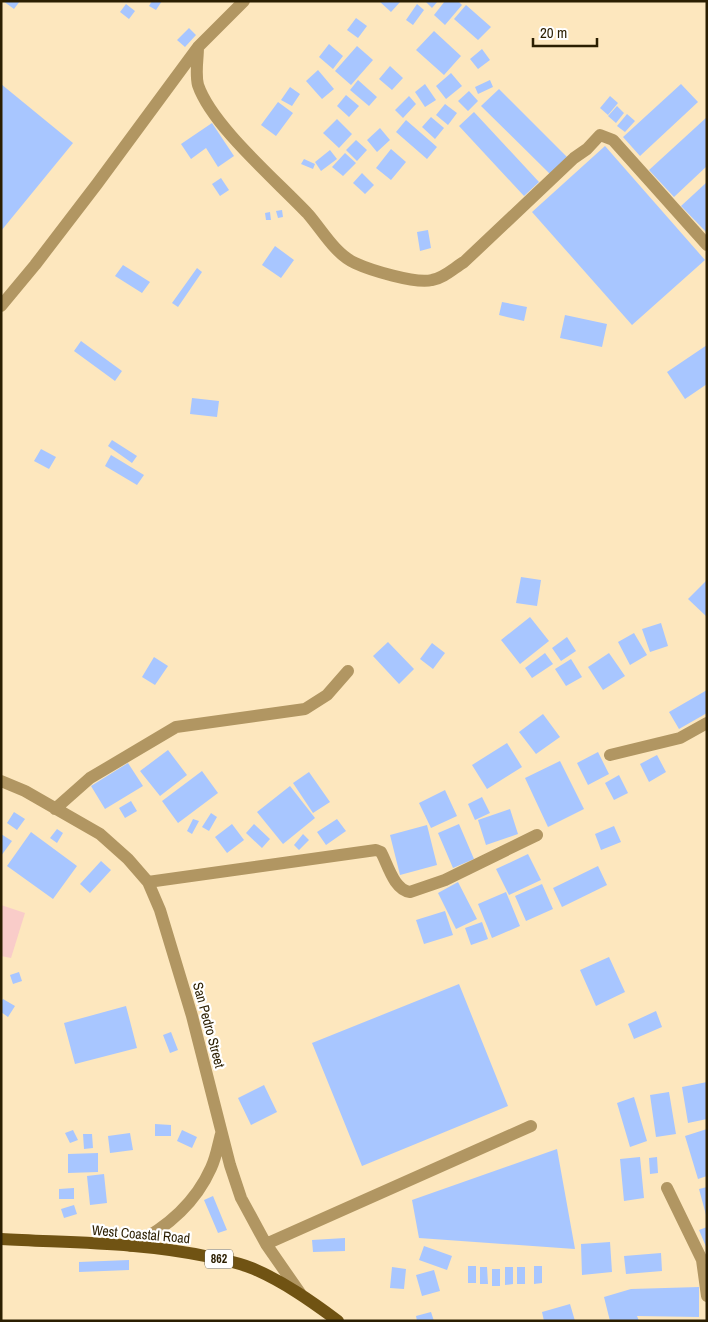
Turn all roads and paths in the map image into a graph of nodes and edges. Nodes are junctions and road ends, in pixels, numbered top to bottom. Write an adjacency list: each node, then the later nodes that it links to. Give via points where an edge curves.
1 (244, 1): 2 (street)
2 (198, 47): 3 (street, via 198,84 217,117 327,236 337,251 354,263 418,281 431,281 444,275 464,262 600,136 613,140); 4 (street, via 97,184)
3 (707, 246)
4 (1, 306)
5 (348, 671): 9 (street, via 327,695 305,708 176,727 90,778)
6 (707, 723): 7 (street, via 680,738)
7 (610, 755)
8 (1, 781): 9 (street, San Pedro Street)
9 (56, 809): 11 (street, San Pedro Street, via 100,834)
10 (537, 835): 11 (street, via 445,880 410,892 398,886 381,852 376,850)
11 (148, 882): 13 (street, San Pedro Street, via 160,910 192,1016)
12 (531, 1126): 16 (street)
13 (221, 1134): 16 (street, San Pedro Street, via 241,1198); 17 (street, via 212,1167 192,1197 168,1224)
14 (667, 1188): 19 (street, via 702,1260)
15 (1, 1239): 17 (main road, West Coastal Road / 862)
16 (266, 1244): 18 (street, San Pedro Street)
17 (131, 1246): 18 (main road, West Coastal Road / 862, via 180,1251 253,1268)
18 (300, 1293): 20 (main road, San Pedro Street / 862)
19 (707, 1296)
20 (338, 1321)

